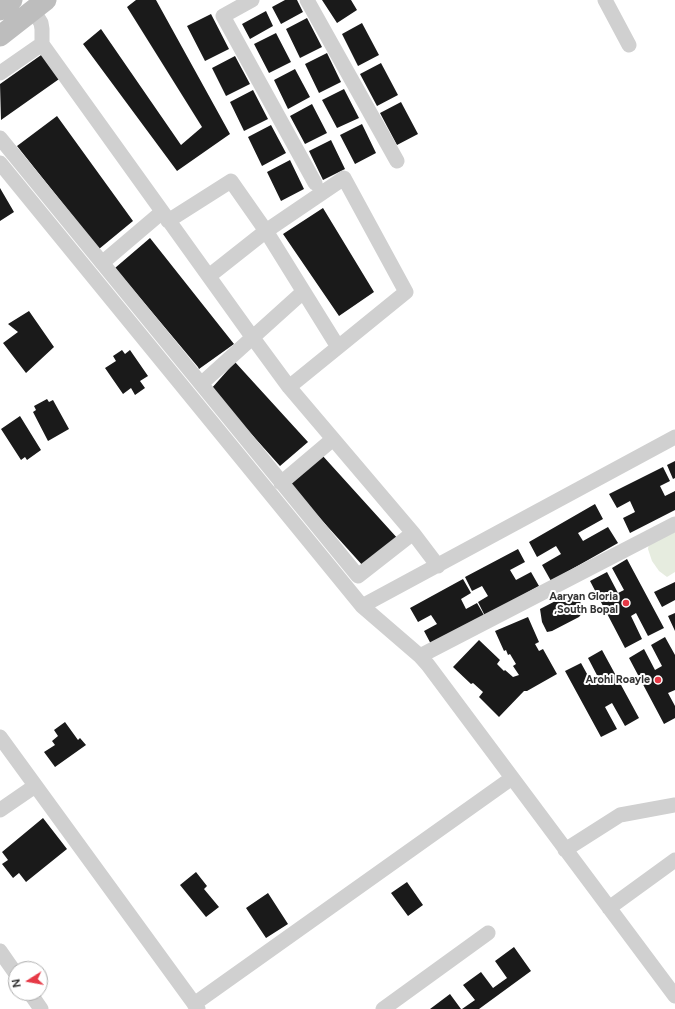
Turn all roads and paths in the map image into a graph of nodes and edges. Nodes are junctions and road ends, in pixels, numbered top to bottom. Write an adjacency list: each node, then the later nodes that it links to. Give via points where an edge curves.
1 (12, 0): 6 (street)
2 (252, 0): 14 (street, via 223,16)
3 (307, 0): 12 (street)
4 (605, 0): 9 (street)
5 (39, 5): 7 (street); 8 (street)
6 (0, 10)
7 (0, 36)
8 (42, 44): 10 (street); 15 (street)
9 (629, 45)
10 (0, 73)
11 (0, 138): 17 (street)
12 (397, 161)
13 (0, 163): 30 (street)
14 (315, 183)
15 (165, 216): 16 (street, via 231,181); 17 (street); 18 (street)
16 (266, 232): 18 (street); 19 (street); 21 (street, via 344,178 406,292)
17 (102, 263): 22 (street)
18 (209, 276): 20 (street)
19 (303, 292): 20 (street); 21 (street)
20 (253, 338): 22 (street); 23 (street)
21 (338, 347): 23 (street)
22 (201, 384): 26 (street)
23 (289, 387): 25 (street)
24 (675, 437): 29 (street)
25 (333, 439): 26 (street); 28 (street)
26 (282, 483): 28 (street, via 358,576)
27 (675, 524): 31 (street)
28 (413, 533): 29 (street)
29 (438, 566): 30 (street)
30 (362, 606): 31 (street)
31 (420, 656): 33 (street)
32 (0, 737): 34 (street)
33 (512, 778): 37 (street); 44 (street)
34 (35, 786): 36 (street); 44 (street)
35 (675, 804): 37 (street, via 620,815)
36 (0, 810)
37 (566, 850): 39 (street)
38 (675, 860): 39 (street)
39 (609, 908): 43 (street)
40 (488, 933): 45 (street)
41 (0, 951): 42 (street)
42 (8, 962)
43 (675, 996)
44 (196, 1006)
45 (383, 1009)

